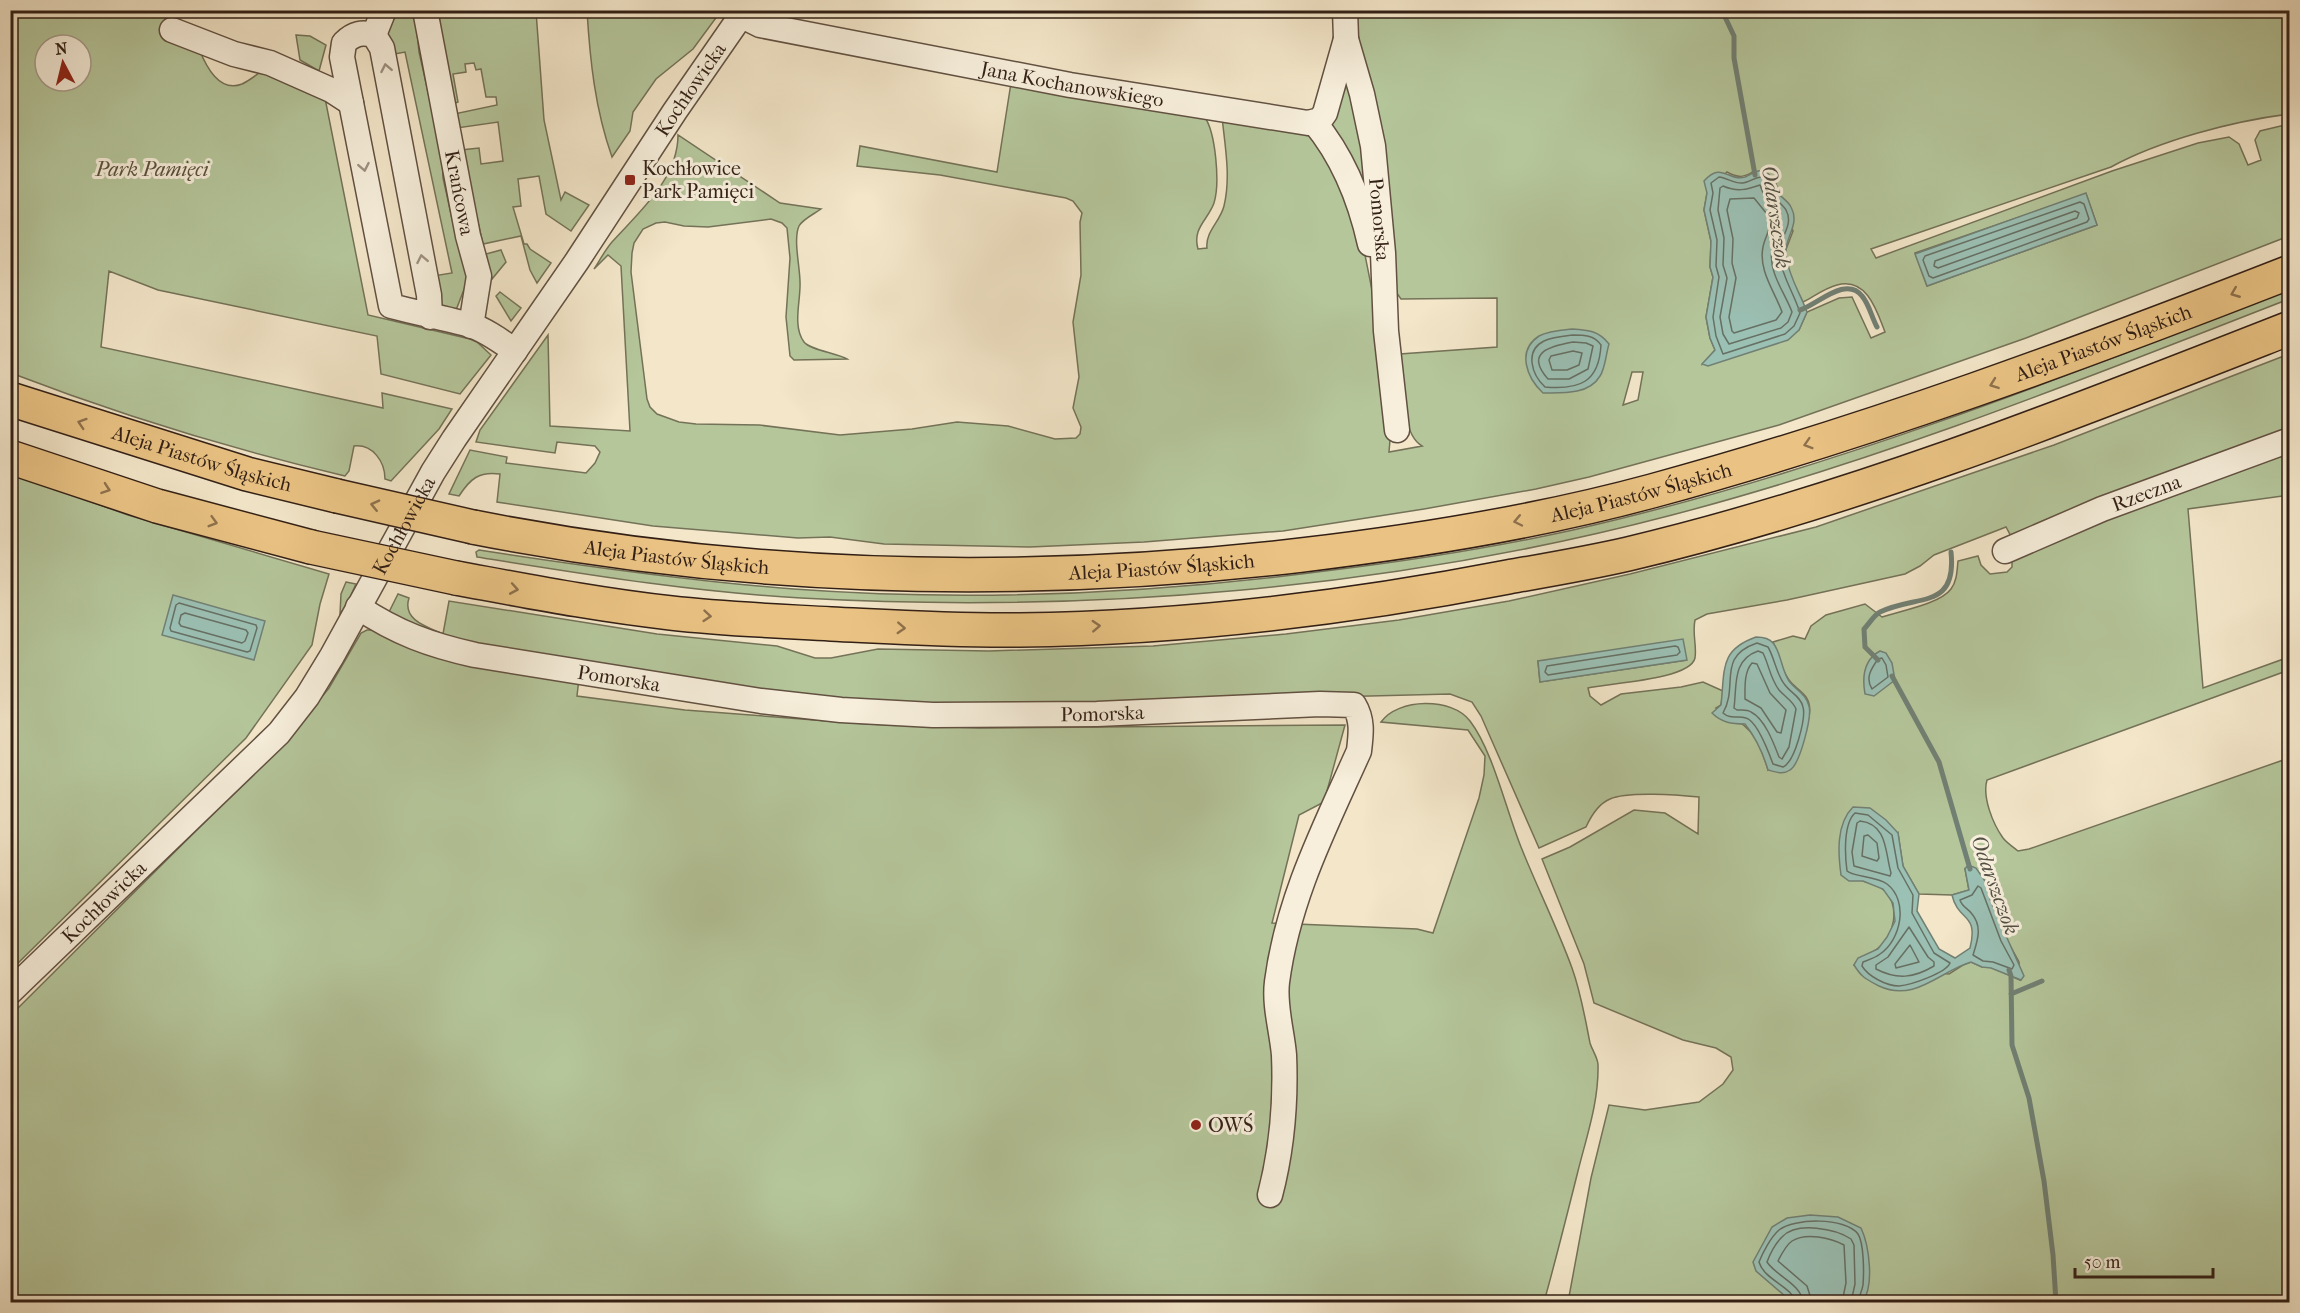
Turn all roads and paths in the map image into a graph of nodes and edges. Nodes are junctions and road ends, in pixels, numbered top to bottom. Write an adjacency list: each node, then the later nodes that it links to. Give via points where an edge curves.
1 (384, 10): 6 (street)
2 (425, 10): 13 (street, Krańcowa, via 468,236 478,269)
3 (1345, 10): 7 (street, Pomorska)
4 (744, 13): 9 (street, Jana Kochanowskiego, via 760,25 1059,83); 15 (street, Kochłowicka)
5 (172, 30): 8 (street, via 270,63)
6 (374, 35): 8 (street, via 356,34 344,43 342,57); 12 (street, one-way to 6, via 384,60)
7 (1346, 39): 9 (street, via 1325,113); 11 (street, Pomorska, via 1373,146)
8 (351, 103): 12 (street, one-way to 12, via 391,306)
9 (1314, 123): 11 (street, via 1332,146 1360,203)
10 (2289, 272): 16 (highway, Aleja Piastów Śląskich, one-way to 16, bridge, via 1937,405 1641,494 1486,528 1384,545 1156,569 969,576 870,573 757,567 549,542 247,474)
11 (1385, 310): 17 (street, Pomorska)
12 (430, 317): 13 (street)
13 (471, 326): 15 (street)
14 (2289, 328): 19 (highway, one-way to 14, bridge, via 157,506 311,547 602,604 757,620 934,629 1023,630 1140,624 1322,608 1419,594 1626,554 1819,501 2048,422)
15 (515, 351): 21 (street, Kochłowicka, via 433,472)
16 (10, 399)
17 (1397, 430)
18 (2289, 440): 20 (street, Rzeczna, via 2102,509)
19 (10, 457)
20 (2005, 551)
21 (358, 607): 22 (street, Kochłowicka, via 307,697 279,733); 23 (street, Pomorska, via 408,636 476,655 761,701 841,710 933,716 1354,705 1362,731 1359,750 1307,865 1290,916 1277,984 1285,1098 1279,1159)
22 (10, 993)
23 (1270, 1195)

